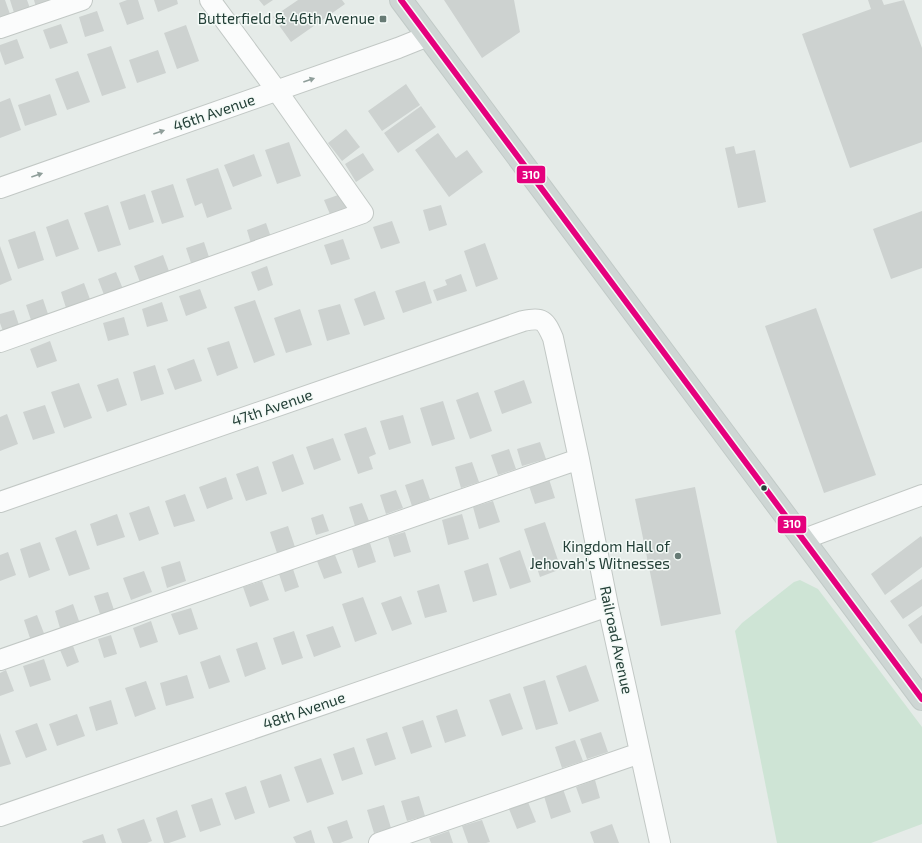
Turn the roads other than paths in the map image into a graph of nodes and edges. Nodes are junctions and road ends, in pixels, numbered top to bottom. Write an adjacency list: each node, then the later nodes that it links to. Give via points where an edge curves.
1 (82, 0): 4 (street)
2 (210, 0): 6 (street)
3 (404, 1): 5 (main road)
4 (0, 28)
5 (428, 36): 6 (street, 46th Avenue, one-way to 5); 13 (main road)
6 (277, 91): 7 (street, 46th Avenue, one-way to 6); 9 (street, via 363,213)
7 (0, 188)
8 (544, 322): 10 (street, Railroad Avenue, via 553,338); 12 (street, 47th Avenue, via 535,318 523,321)
9 (0, 342)
10 (579, 458): 14 (street, Railroad Avenue); 15 (street)
11 (920, 500): 13 (street)
12 (0, 502)
13 (804, 540): 16 (main road)
14 (608, 606): 17 (street, Railroad Avenue); 18 (street, 48th Avenue)
15 (0, 660)
16 (922, 699)
17 (640, 753): 19 (street); 20 (street, Railroad Avenue)
18 (0, 816)
19 (379, 843)
20 (660, 843)

